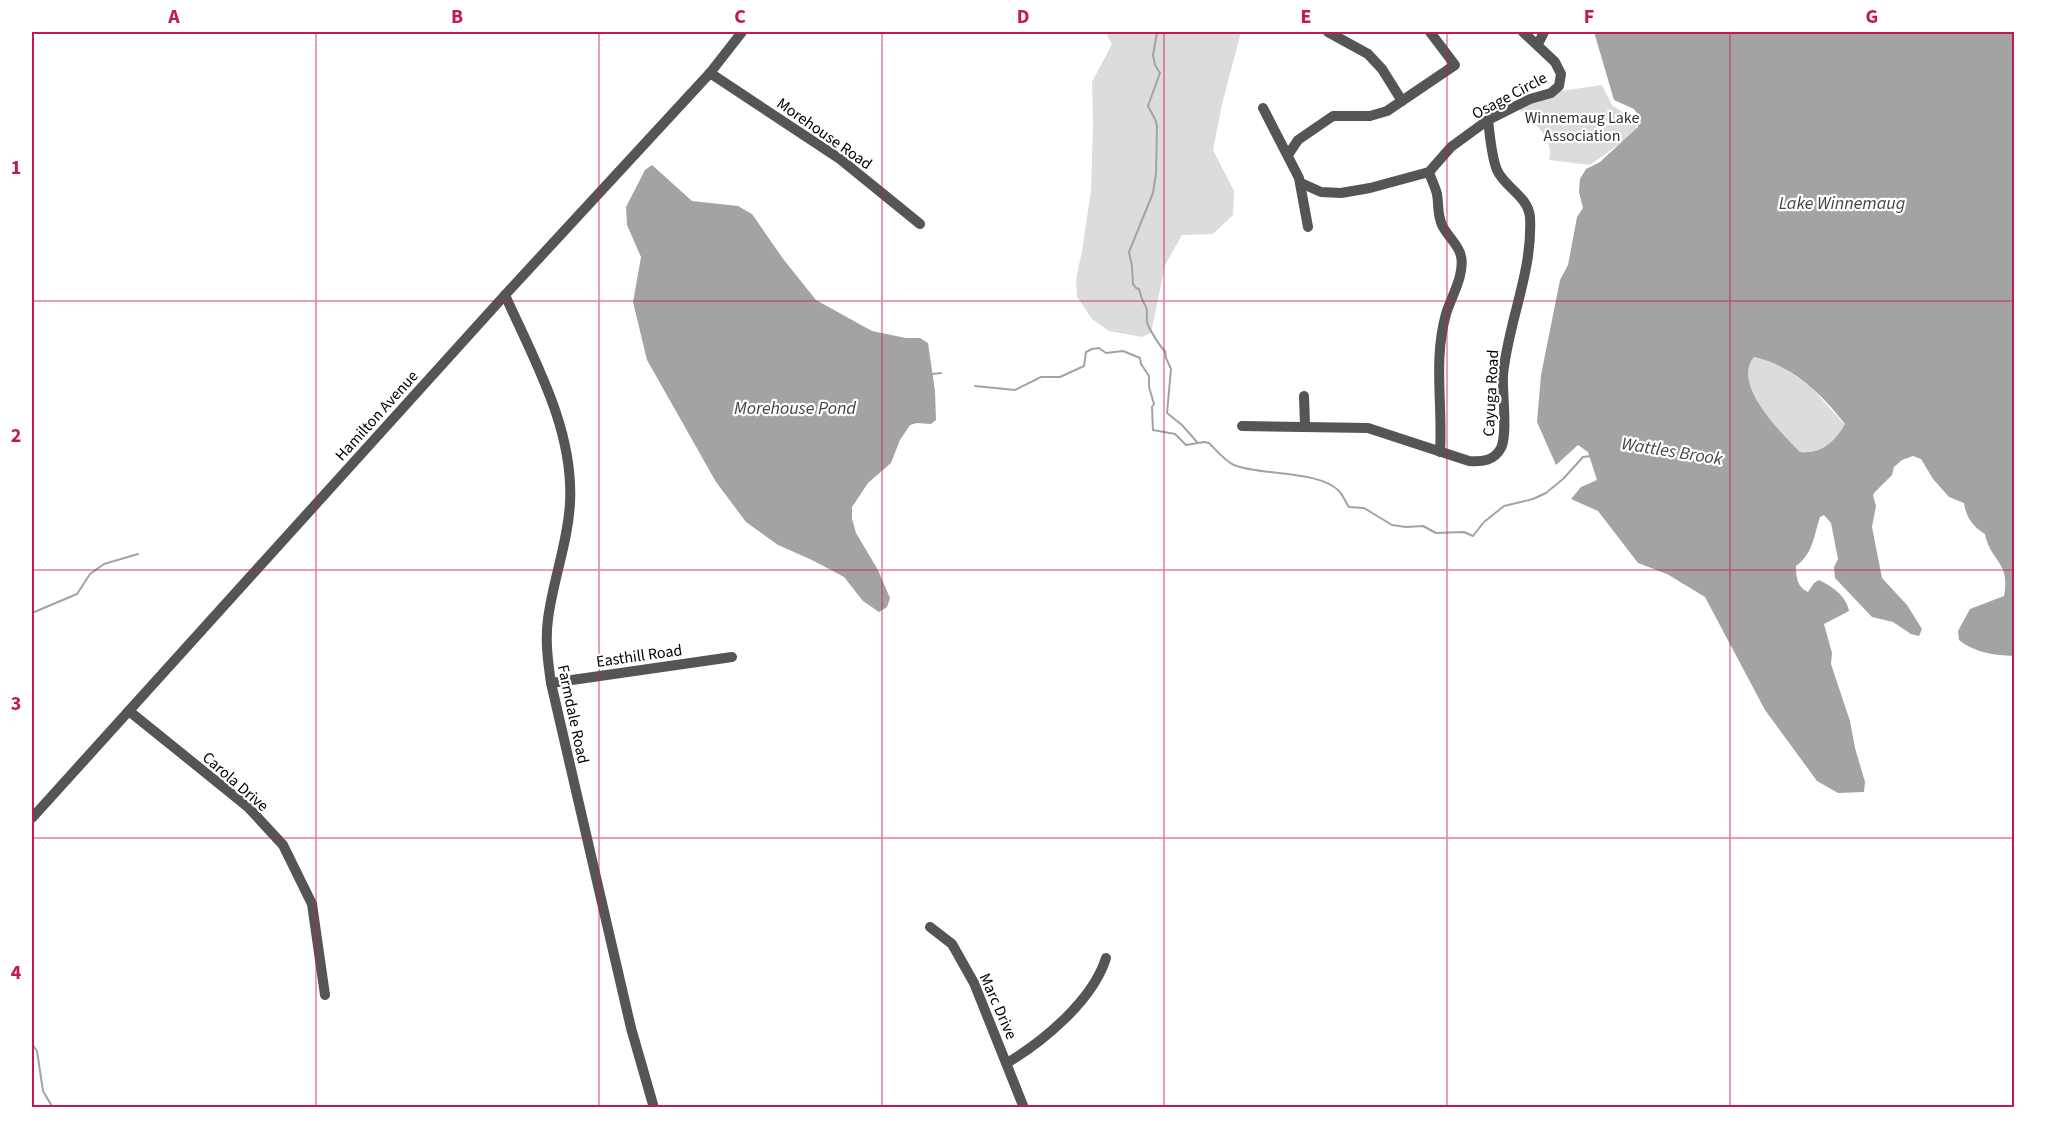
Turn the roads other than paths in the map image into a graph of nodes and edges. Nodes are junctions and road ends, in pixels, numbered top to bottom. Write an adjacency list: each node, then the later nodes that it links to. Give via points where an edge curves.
1 (742, 32): 7 (street, Hamilton Avenue)
2 (1328, 32): 8 (street, via 1368,54)
3 (1430, 32): 8 (street, via 1455,65)
4 (1523, 32): 6 (street)
5 (1544, 32): 6 (street)
6 (1538, 44): 10 (street, Osage Circle, via 1556,62 1561,74 1559,86)
7 (710, 73): 14 (street, Morehouse Road, via 840,159); 16 (street, Hamilton Avenue)
8 (1402, 101): 11 (street, via 1370,116 1333,116 1298,140)
9 (1263, 108): 11 (street)
10 (1488, 120): 12 (street, Osage Circle, via 1451,147); 20 (street, Cayuga Road, via 1496,168 1526,202 1530,216 1529,254 1504,366 1502,447 1482,462)
11 (1288, 155): 13 (street)
12 (1429, 172): 13 (street, via 1341,193 1321,192); 20 (street, via 1443,228 1461,256 1461,270 1445,316 1439,360)
13 (1301, 183): 15 (street)
14 (920, 224)
15 (1308, 227)
16 (506, 295): 22 (street, Farmdale Road, via 564,436 568,470 570,502 548,621 546,653); 23 (street, Hamilton Avenue)
17 (1304, 396): 18 (street)
18 (1305, 425): 19 (street, Cayuga Road); 20 (street, Cayuga Road, via 1368,428)
19 (1242, 426)
20 (1440, 452)
21 (732, 657): 22 (street, Easthill Road)
22 (550, 683): 29 (street, Farmdale Road, via 631,1028)
23 (129, 711): 24 (street, Hamilton Avenue); 27 (street, Carola Drive, via 247,806 283,845 312,904)
24 (32, 818)
25 (930, 927): 28 (street, Marc Drive, via 952,944 974,983)
26 (1106, 958): 28 (street, via 1097,981 1053,1030)
27 (326, 995)
28 (1007, 1063): 30 (street, Marc Drive)
29 (654, 1107)
30 (1024, 1107)

